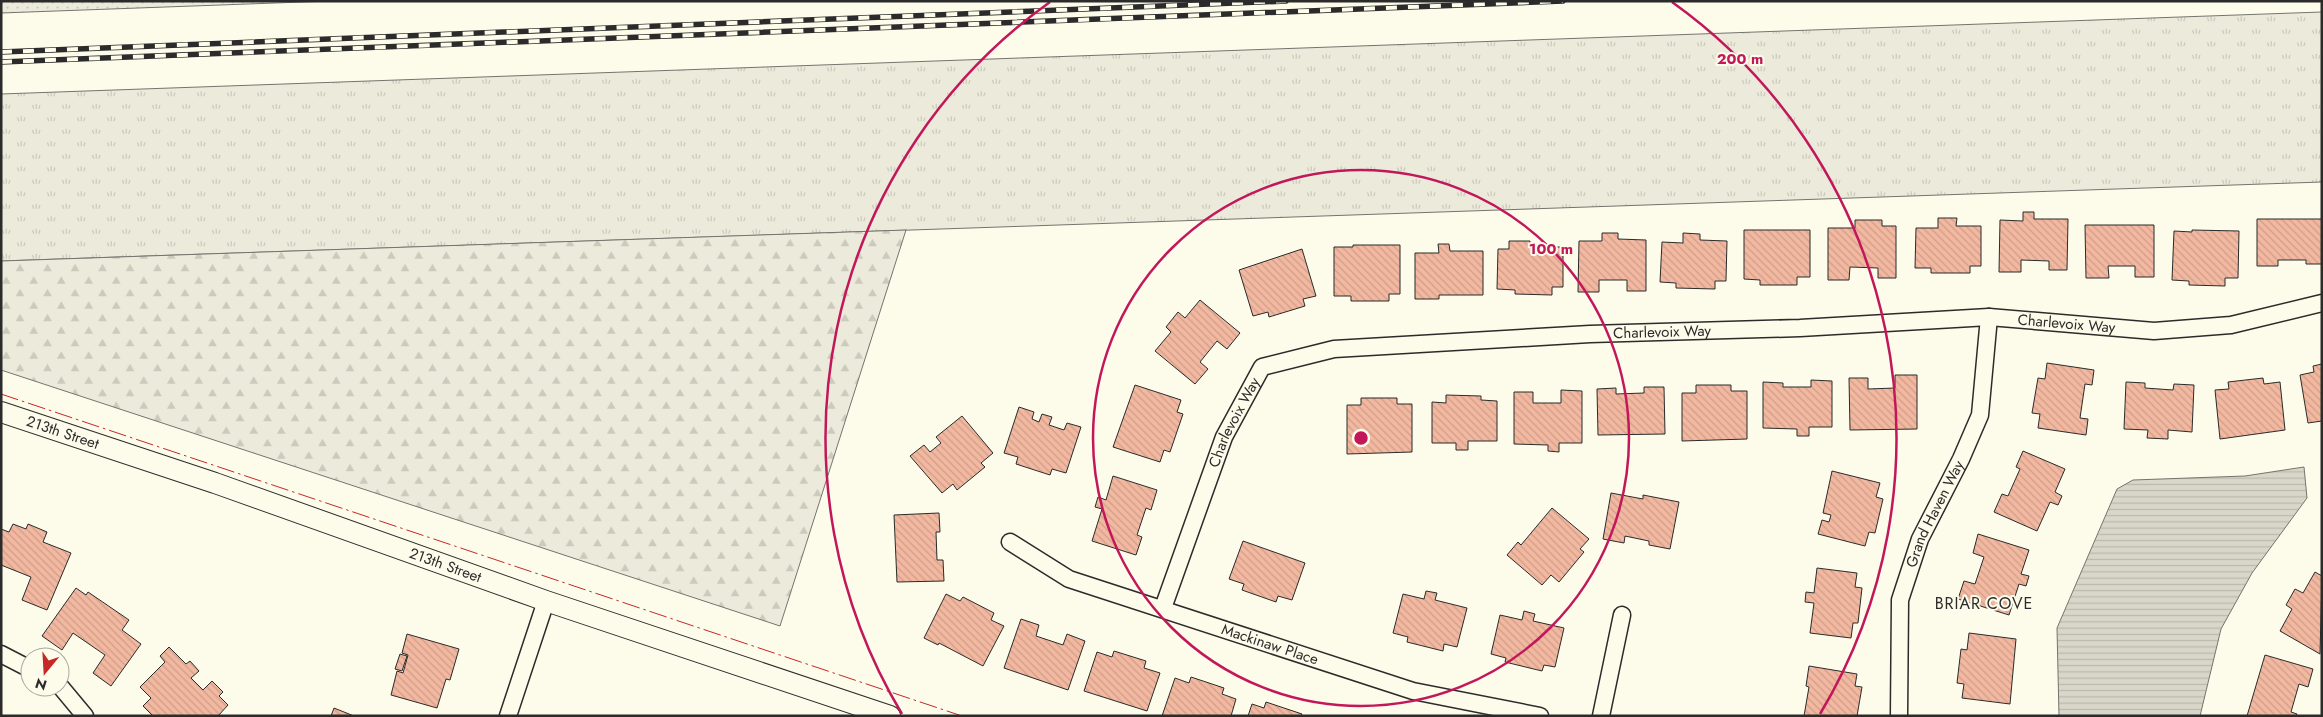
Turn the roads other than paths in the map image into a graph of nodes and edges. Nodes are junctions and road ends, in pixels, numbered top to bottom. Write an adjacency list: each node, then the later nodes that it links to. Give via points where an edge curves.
1 (2322, 303): 2 (street, Charlevoix Way, via 2231,326 2154,331)
2 (1989, 317): 6 (street, Charlevoix Way, via 1334,349 1262,367 1224,437); 16 (street, Grand Haven Way, via 1980,415 1920,539 1900,600)
3 (1, 412): 5 (street, 213th Street, via 215,483)
4 (1010, 542): 6 (street, Mackinaw Place, via 1069,579)
5 (546, 601): 12 (street); 13 (street, 213th Street)
6 (1163, 608): 14 (street, Mackinaw Place, via 1413,691)
7 (1622, 615): 15 (street)
8 (1, 654): 9 (street)
9 (20, 664)
10 (69, 697): 11 (street)
11 (85, 716)
12 (508, 716)
13 (890, 716)
14 (1540, 716)
15 (1601, 716)
16 (1899, 716)

